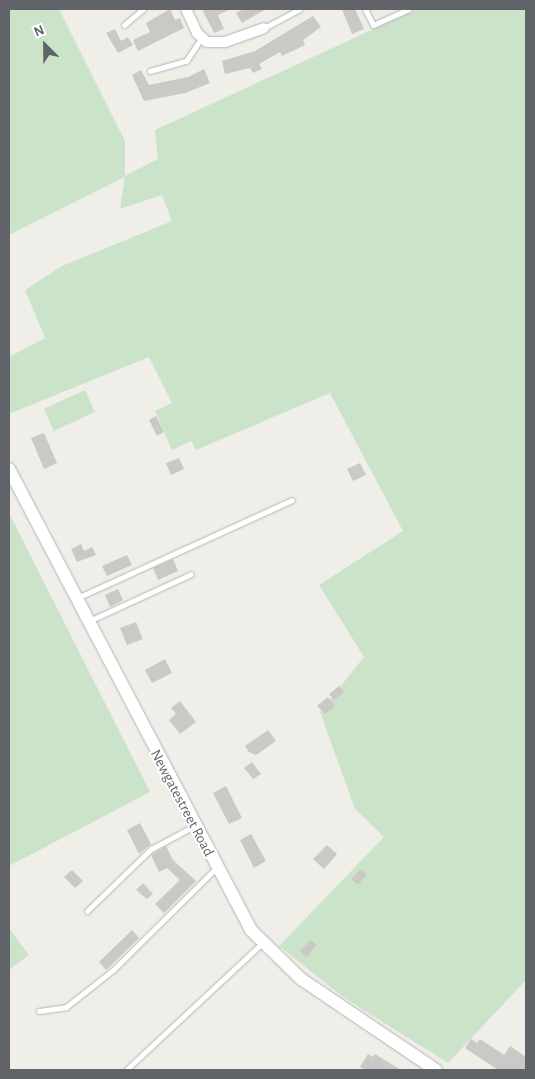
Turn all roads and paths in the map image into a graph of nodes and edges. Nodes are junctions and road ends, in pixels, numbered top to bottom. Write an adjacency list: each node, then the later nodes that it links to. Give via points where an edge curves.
1 (143, 9): 6 (lane)
2 (186, 9): 8 (street)
3 (299, 9): 7 (lane)
4 (366, 9): 5 (lane, via 373,25)
5 (409, 9)
6 (124, 25)
7 (264, 28): 8 (street, via 225,42)
8 (201, 40): 9 (lane, via 186,61)
9 (150, 71)
10 (9, 469): 13 (street, Newgatestreet Road)
11 (292, 500): 13 (lane)
12 (191, 574): 14 (lane)
13 (77, 598): 14 (street, Newgatestreet Road)
14 (88, 621): 15 (street, Newgatestreet Road)
15 (194, 826): 16 (street, Newgatestreet Road); 17 (lane, via 151,849)
16 (216, 868): 18 (street, Newgatestreet Road); 19 (lane, via 113,970 66,1007)
17 (87, 911)
18 (262, 943): 20 (street, Newgatestreet Road, via 301,979); 21 (lane)
19 (39, 1011)
20 (419, 1066): 22 (street, Newgatestreet Road)
21 (126, 1070)
22 (436, 1070)

